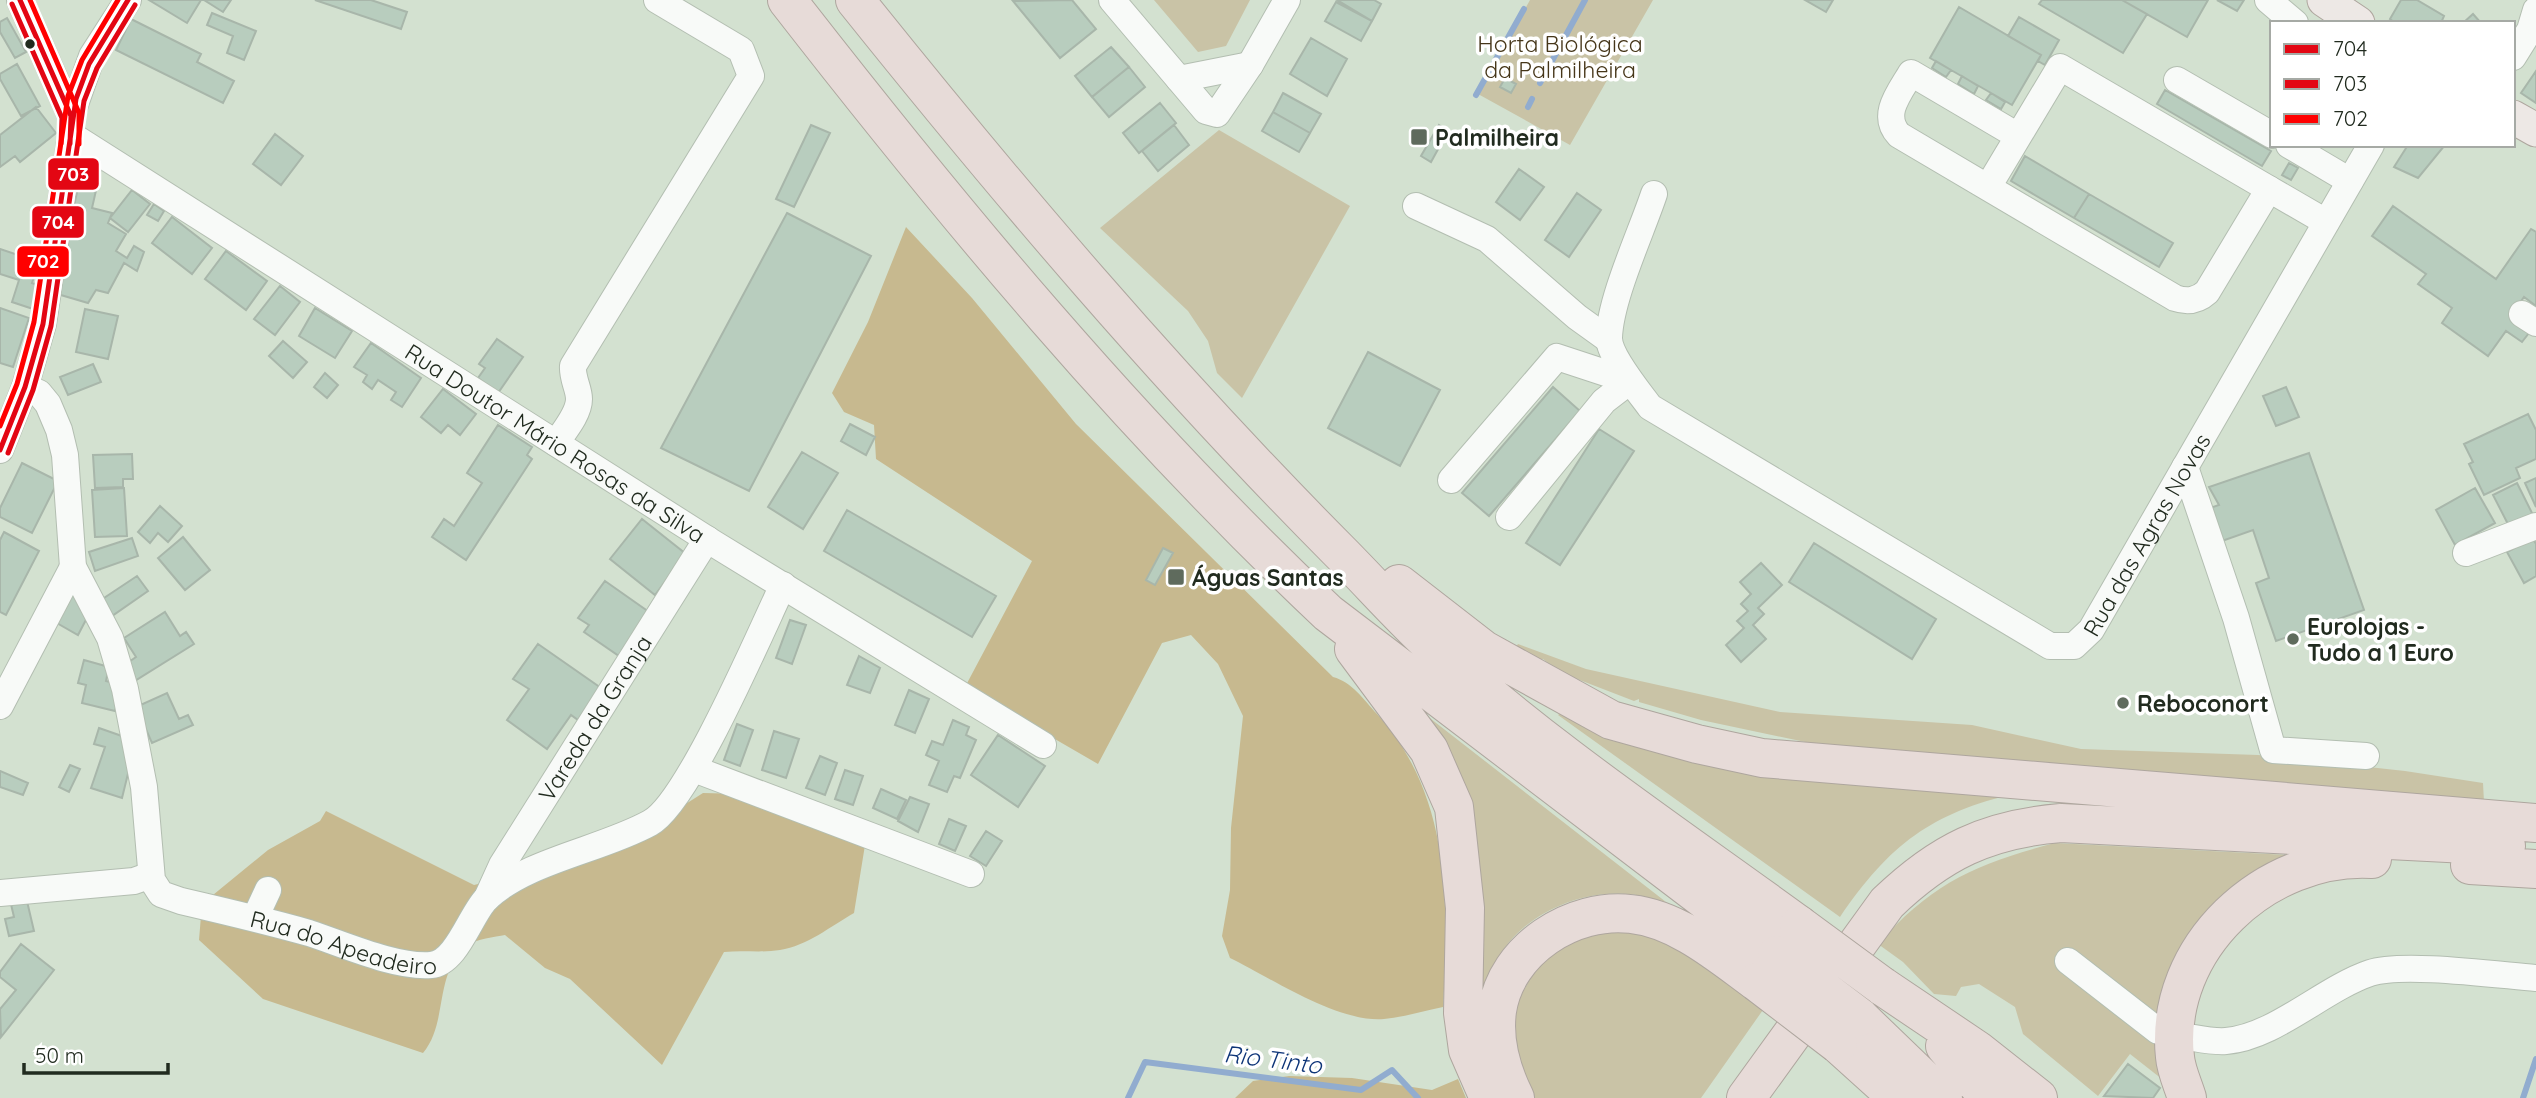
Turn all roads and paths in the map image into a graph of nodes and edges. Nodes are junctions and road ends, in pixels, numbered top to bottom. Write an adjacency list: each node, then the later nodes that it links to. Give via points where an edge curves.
1 (20, 0): 15 (street)
2 (128, 0): 18 (street)
3 (657, 0): 40 (street, via 741,50 751,76 573,366 580,397)
4 (788, 0): 51 (highway, via 889,131 1144,430)
5 (856, 0): 47 (highway, via 1172,377)
6 (1112, 0): 19 (street)
7 (1287, 0): 17 (street)
8 (2269, 0): 13 (street)
9 (2324, 0): 14 (main road)
10 (2531, 0): 11 (street)
11 (2536, 2)
12 (2536, 10): 16 (street)
13 (2293, 21)
14 (2355, 21)
15 (51, 54): 18 (street); 22 (street)
16 (2515, 54)
17 (1250, 65): 19 (street); 19 (street, via 1216,114 1206,111)
18 (86, 74): 22 (street)
19 (1179, 79)
20 (2177, 80): 24 (street)
21 (2515, 118): 23 (main road)
22 (71, 126): 35 (street); 40 (street, Rua Doutor Mário Rosas da Silva)
23 (2536, 130)
24 (2270, 132)
25 (2018, 136): 29 (street); 29 (street, via 1911,73 1891,110 1893,128); 30 (street, via 2060,67)
26 (2295, 147): 28 (street)
27 (2370, 147): 28 (street, Rua das Agras Novas)
28 (2350, 181): 33 (street, Rua das Agras Novas)
29 (1988, 187): 30 (street, via 2175,298 2188,301 2210,288)
30 (2269, 190): 33 (street)
31 (1654, 194): 34 (street, via 1617,301)
32 (1416, 206): 34 (street, Rua das Agras Novas, via 1487,239)
33 (2326, 222): 42 (street, Rua das Agras Novas)
34 (1609, 340): 36 (street, Rua das Agras Novas)
35 (38, 343): 37 (street); 39 (street)
36 (1630, 381): 42 (street, Rua das Agras Novas, via 1650,407 2050,646 2074,646 2091,630); 43 (street, via 1557,357); 44 (street, via 1604,401)
37 (25, 387): 38 (street); 39 (street, via 39,393)
38 (14, 414): 39 (street); 41 (street)
39 (59, 429): 49 (street)
40 (556, 443): 46 (street, Rua Doutor Mário Rosas da Silva)
41 (0, 450)
42 (2185, 467): 54 (street, via 2236,618 2273,750)
43 (1451, 480)
44 (1510, 517)
45 (2536, 526): 48 (street)
46 (706, 538): 50 (street, Rua Doutor Mário Rosas da Silva); 64 (street, Vareda da Granja, via 502,865)
47 (1336, 549): 56 (highway, via 1397,582 1484,650 1611,720 1697,744 1837,767); 69 (highway, bridge, via 1428,642 1529,725)
48 (2466, 552)
49 (73, 567): 52 (street); 61 (street, via 110,638 125,689 144,787)
50 (783, 585): 53 (street, Rua Doutor Mário Rosas da Silva); 55 (street, Rua do Apeadeiro)
51 (1328, 613): 67 (highway); 73 (highway, via 1429,750 1454,807 1465,908 1463,1013 1468,1050)
52 (0, 706)
53 (1043, 745)
54 (2366, 756)
55 (694, 769): 60 (street); 64 (street, Rua do Apeadeiro, via 653,822 537,869)
56 (2223, 796): 57 (highway); 75 (highway, via 2211,808 2039,802 1995,810 1941,834 1894,869 1854,914)
57 (2536, 823)
58 (2536, 849): 76 (highway, via 2061,823 1997,832 1941,858 1887,904)
59 (2536, 869): 81 (highway, via 2364,859 2316,864 2278,879 2246,899 2209,933 2187,975 2177,1010 2175,1057)
60 (971, 874)
61 (151, 875): 63 (street, via 134,881); 65 (street, Rua do Apeadeiro, via 161,894)
62 (268, 890): 65 (street)
63 (0, 892)
64 (486, 898): 65 (street, Rua do Apeadeiro, via 460,940 434,965 410,964)
65 (255, 918)
66 (2068, 961): 71 (street)
67 (1767, 968): 70 (highway, bridge); 74 (highway, via 1669,924 1632,914 1599,913 1572,921 1535,944 1510,976 1498,1008 1496,1034 1502,1071)
68 (2536, 978): 72 (street, via 2418,970 2373,972 2268,1028 2227,1041)
69 (1920, 1014): 79 (highway); 80 (highway, via 1977,1050)
70 (1849, 1031): 77 (highway); 78 (highway)
71 (2158, 1031)
72 (2188, 1037)
73 (1489, 1098)
74 (1515, 1098)
75 (1718, 1098)
76 (1746, 1098)
77 (1898, 1098)
78 (1943, 1098)
79 (1989, 1098)
80 (2038, 1098)
81 (2187, 1098)

